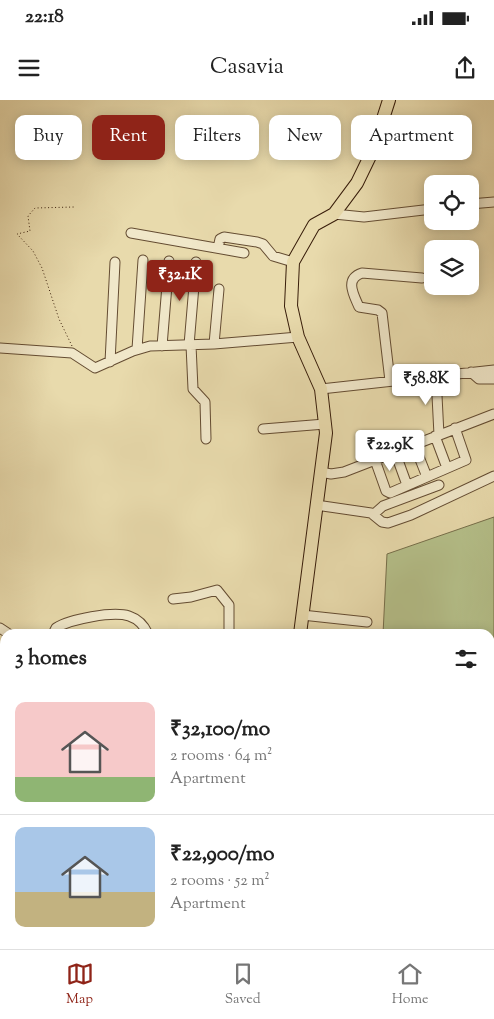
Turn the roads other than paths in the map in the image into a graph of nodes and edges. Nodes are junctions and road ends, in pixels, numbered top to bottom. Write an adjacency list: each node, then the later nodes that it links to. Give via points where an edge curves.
1 (389, 100): 5 (highway, via 374,150 357,183)
2 (494, 202): 3 (street)
3 (479, 203)
4 (424, 210): 5 (street, via 364,217)
5 (334, 214): 13 (highway, via 314,225)
6 (132, 233): 7 (street)
7 (218, 248): 8 (street); 13 (street, via 220,239 224,237 256,242 263,244 273,256)
8 (244, 252)
9 (143, 260): 21 (street)
10 (169, 261): 19 (street)
11 (115, 262): 22 (street)
12 (196, 262): 18 (street)
13 (293, 262): 16 (highway, via 291,306)
14 (422, 278): 27 (street, via 362,273 352,282 359,307 382,313)
15 (219, 289): 17 (street)
16 (298, 337): 17 (street); 28 (highway)
17 (214, 344): 18 (street)
18 (190, 345): 19 (street); 34 (street, via 193,389 205,402)
19 (162, 346): 21 (street)
20 (0, 348): 22 (street, via 66,352 77,355 95,368)
21 (137, 349): 22 (street)
22 (110, 362)
23 (494, 370): 24 (street)
24 (471, 372): 25 (street); 26 (street, via 479,378)
25 (436, 376): 27 (street); 33 (street)
26 (494, 379)
27 (390, 381): 28 (street)
28 (321, 389): 30 (highway)
29 (494, 414): 31 (street)
30 (325, 424): 32 (street); 39 (highway)
31 (455, 428): 33 (street); 38 (street, via 466,460)
32 (263, 429)
33 (437, 435): 35 (street); 38 (street)
34 (206, 438)
35 (414, 444): 36 (street); 40 (street)
36 (395, 452): 37 (street); 42 (street)
37 (375, 460): 39 (street, via 337,474); 42 (street, via 386,491 390,493)
38 (447, 468): 40 (street)
39 (320, 472): 44 (highway)
40 (427, 476): 42 (street)
41 (494, 476): 45 (street, via 388,523)
42 (407, 485)
43 (439, 485): 45 (street, via 383,506)
44 (316, 505): 45 (street); 47 (highway)
45 (374, 514)
46 (173, 599): 51 (street, via 217,590 229,605)
47 (302, 615): 48 (street); 52 (highway)
48 (366, 622)
49 (56, 629): 50 (street, via 84,618 121,615 137,620)
50 (144, 629)
51 (230, 629)
52 (301, 629)

